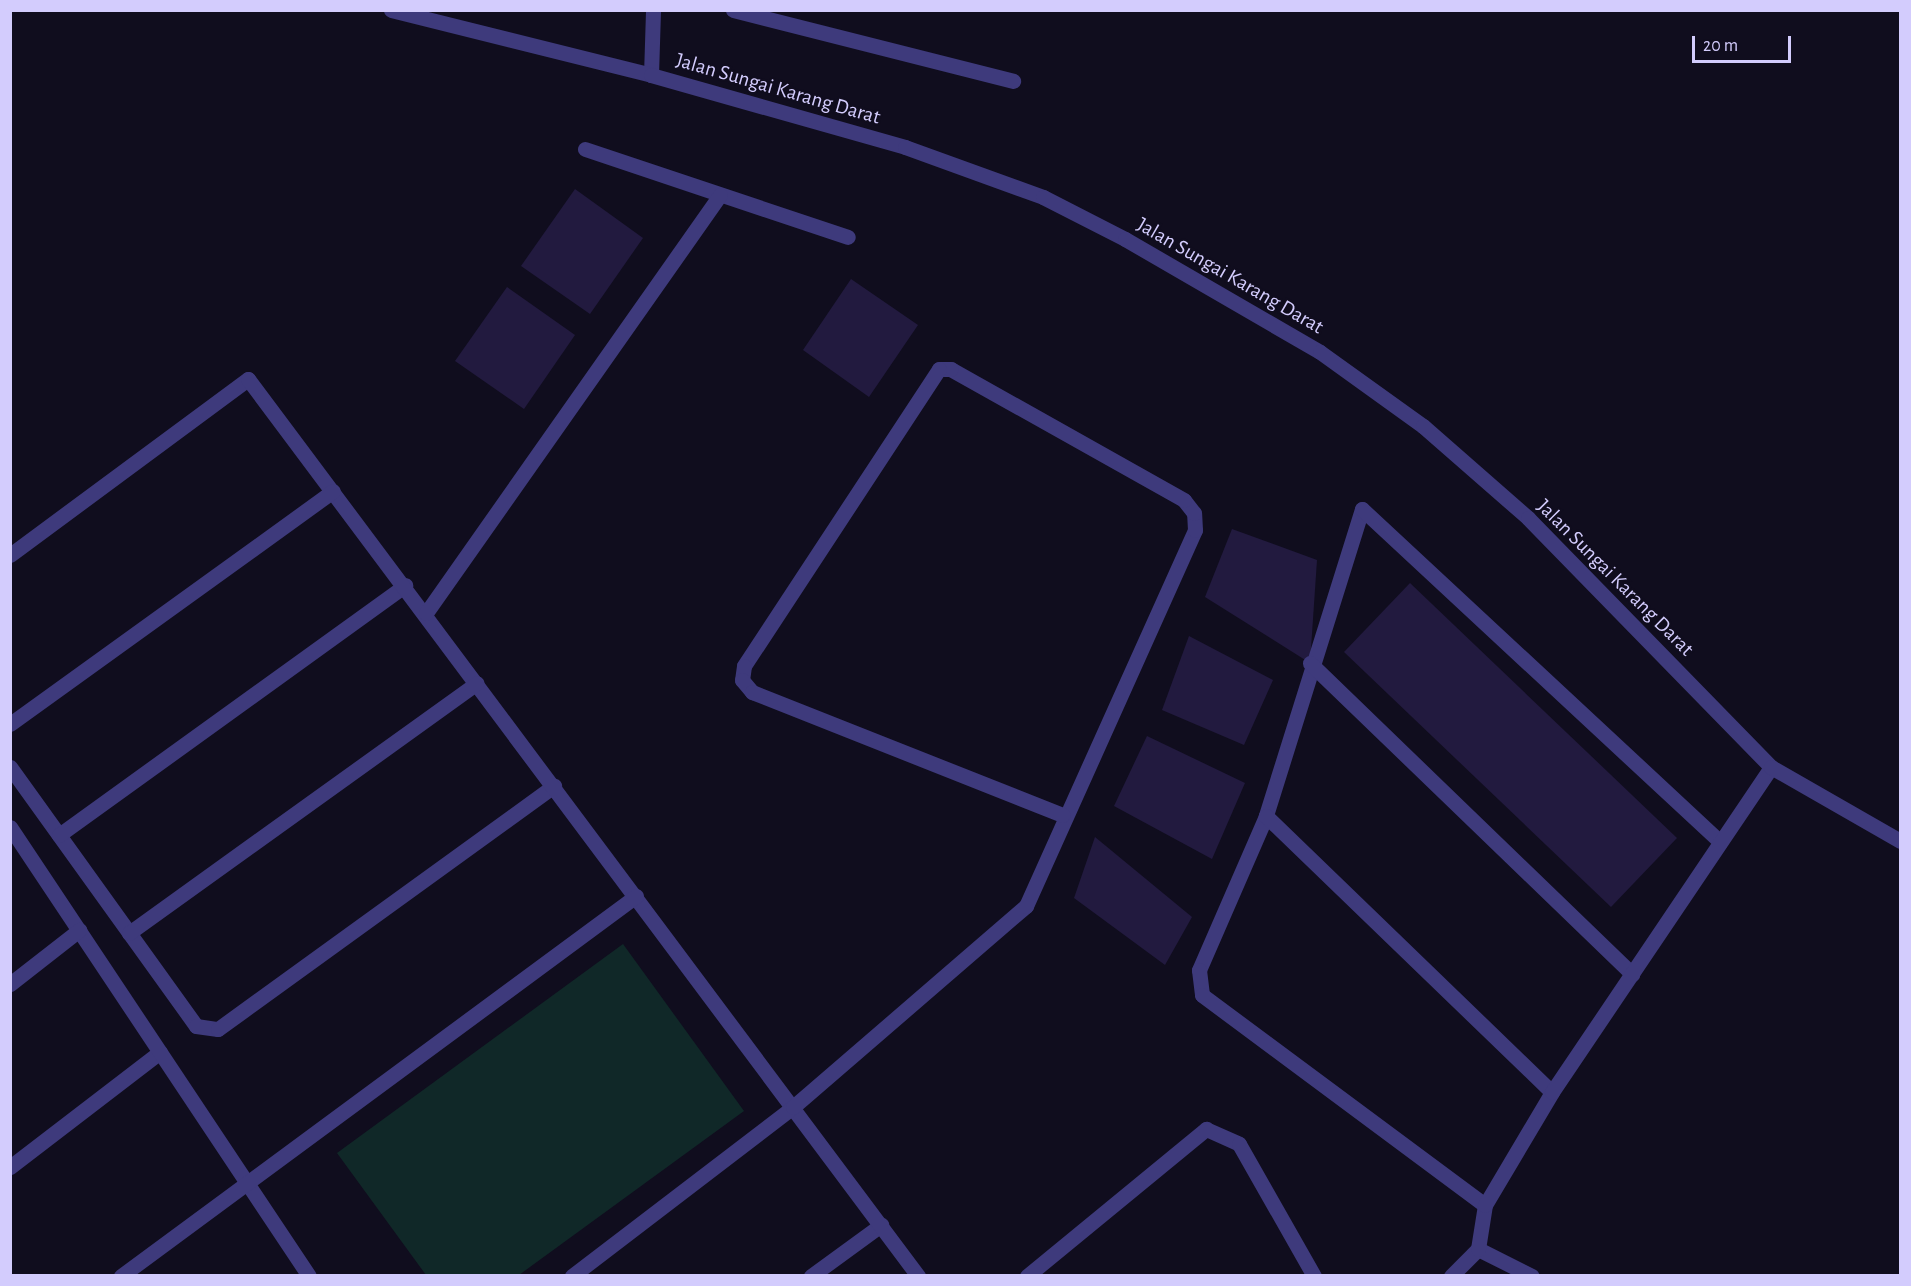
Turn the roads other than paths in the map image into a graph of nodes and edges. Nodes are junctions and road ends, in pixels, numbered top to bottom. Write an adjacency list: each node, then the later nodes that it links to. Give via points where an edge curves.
1 (391, 10): 4 (street, Jalan Sungai Karang Darat)
2 (653, 10): 4 (street)
3 (732, 10): 5 (street)
4 (651, 75): 17 (street, Jalan Sungai Karang Darat, via 905,147 1043,197 1320,352 1423,426 1528,518)
5 (1013, 81)
6 (585, 149): 7 (street)
7 (720, 195): 8 (street); 12 (street)
8 (848, 237)
9 (333, 491): 10 (street, via 248,379); 11 (street); 15 (street)
10 (10, 555)
11 (405, 585): 12 (street); 22 (street)
12 (426, 614): 14 (street)
13 (1310, 663): 20 (street); 23 (street, via 1362,509); 28 (street)
14 (477, 682): 18 (street); 27 (street)
15 (10, 724)
16 (10, 767): 22 (street)
17 (1770, 767): 23 (street); 24 (street, Jalan Sungai Karang Darat)
18 (554, 786): 25 (street); 27 (street, via 218,1029 196,1026)
19 (1063, 815): 19 (street, via 1195,530 1194,513 1184,500 951,369 939,369 744,666 742,680 752,692); 32 (street, via 1048,865 1026,906)
20 (1266, 816): 31 (street); 35 (street, via 1199,970 1202,995)
21 (10, 827): 26 (street)
22 (59, 835): 27 (street)
23 (1720, 842): 28 (street)
24 (1900, 842)
25 (636, 896): 32 (street); 34 (street)
26 (79, 930): 29 (street); 30 (street)
27 (129, 933)
28 (1632, 974): 31 (street)
29 (10, 984)
30 (160, 1052): 33 (street); 34 (street)
31 (1552, 1092): 35 (street)
32 (793, 1107): 36 (street); 40 (street)
33 (10, 1167)
34 (247, 1182): 38 (street); 39 (street)
35 (1485, 1205): 37 (street)
36 (881, 1225): 41 (street); 42 (street)
37 (1478, 1249): 45 (street); 46 (street)
38 (121, 1275)
39 (309, 1275)
40 (572, 1275)
41 (811, 1275)
42 (918, 1275)
43 (1027, 1275): 44 (street, via 1206,1129 1239,1144)
44 (1314, 1275)
45 (1451, 1275)
46 (1532, 1275)

